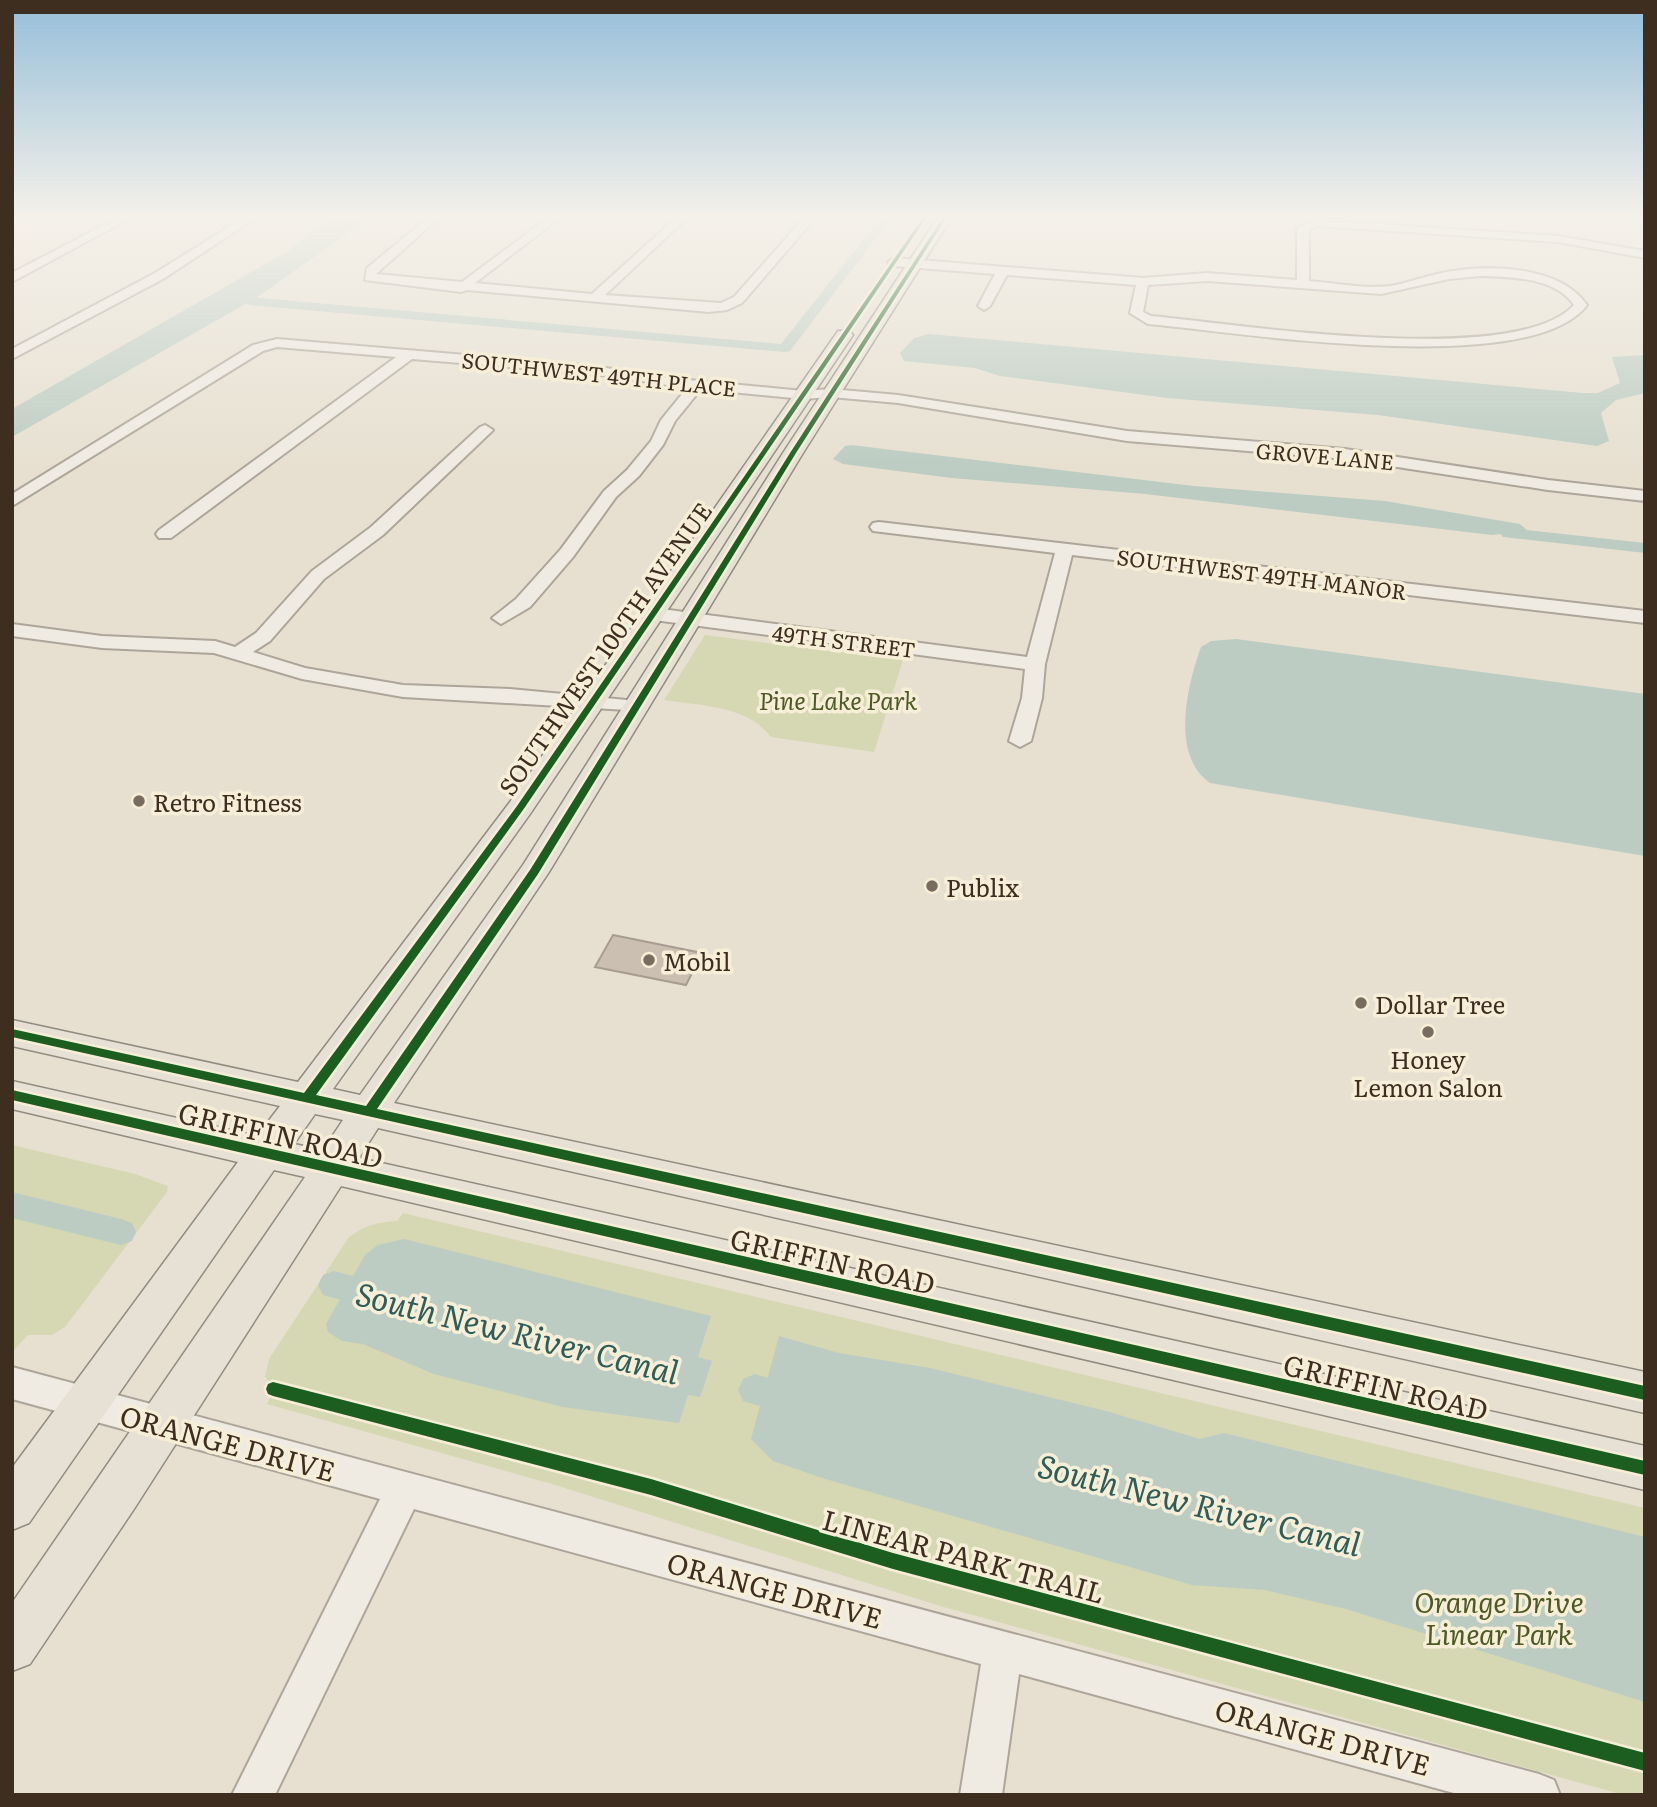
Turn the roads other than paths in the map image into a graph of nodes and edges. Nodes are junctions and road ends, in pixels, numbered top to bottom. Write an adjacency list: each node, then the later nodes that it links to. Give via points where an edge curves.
1 (112, 301): 11 (street)
2 (620, 301): 3 (street, via 723,307)
3 (735, 301)
4 (867, 301): 13 (main road, SOUTHWEST 100TH AVENUE)
5 (890, 301): 14 (main road, SOUTHWEST 100TH AVENUE)
6 (987, 301): 9 (street)
7 (1138, 301): 8 (street, via 1138,316 1148,320 1420,344 1524,334 1570,317 1580,310)
8 (1579, 301)
9 (984, 306)
10 (409, 354): 12 (street, SOUTHWEST 49TH PLACE, via 596,370); 17 (street, SOUTHWEST 49TH PLACE, via 266,342); 19 (street)
11 (12, 355)
12 (697, 385): 13 (street, SOUTHWEST 49TH PLACE); 23 (street, via 668,420 658,442 610,494 567,553 523,603)
13 (803, 395): 14 (street, GROVE LANE); 21 (main road, SOUTHWEST 100TH AVENUE)
14 (828, 398): 16 (street, GROVE LANE, via 1170,442 1345,454); 24 (main road, SOUTHWEST 100TH AVENUE)
15 (485, 430): 26 (street, via 377,531 317,575 263,636)
16 (1645, 496)
17 (12, 501)
18 (879, 527): 20 (street, SOUTHWEST 49TH MANOR)
19 (165, 534)
20 (1065, 550): 22 (street, SOUTHWEST 49TH MANOR); 27 (street)
21 (654, 614): 24 (street, 49TH STREET); 28 (main road, SOUTHWEST 100TH AVENUE)
22 (1645, 617)
23 (501, 618)
24 (691, 619): 27 (street, 49TH STREET); 29 (main road, SOUTHWEST 100TH AVENUE)
25 (12, 630): 26 (street, via 79,640)
26 (240, 652): 28 (street, via 302,673 403,691)
27 (1035, 664): 30 (street, via 1032,698)
28 (593, 703): 29 (street); 33 (main road, SOUTHWEST 100TH AVENUE)
29 (637, 707): 34 (main road, SOUTHWEST 100TH AVENUE, via 534,872)
30 (1020, 741)
31 (12, 1033): 33 (main road, GRIFFIN ROAD)
32 (12, 1095): 35 (main road, GRIFFIN ROAD)
33 (308, 1097): 34 (main road, GRIFFIN ROAD); 35 (main road, SOUTHWEST 100TH AVENUE)
34 (369, 1111): 36 (main road, SOUTHWEST 100TH AVENUE); 38 (main road, GRIFFIN ROAD)
35 (266, 1154): 36 (main road, GRIFFIN ROAD); 39 (main road, SOUTHWEST 100TH AVENUE)
36 (331, 1168): 40 (main road, SOUTHWEST 100TH AVENUE); 41 (main road, GRIFFIN ROAD)
37 (12, 1383): 39 (street, ORANGE DRIVE)
38 (1645, 1393)
39 (87, 1404): 40 (street, ORANGE DRIVE); 43 (main road, SOUTHWEST 100TH AVENUE)
40 (163, 1425): 42 (street, ORANGE DRIVE); 44 (main road, SOUTHWEST 100TH AVENUE)
41 (1645, 1468)
42 (404, 1490): 45 (street, ORANGE DRIVE); 46 (street)
43 (12, 1507)
44 (12, 1646)
45 (1003, 1649): 47 (street); 48 (street, ORANGE DRIVE)
46 (253, 1795)
47 (981, 1795)
48 (1539, 1795)

